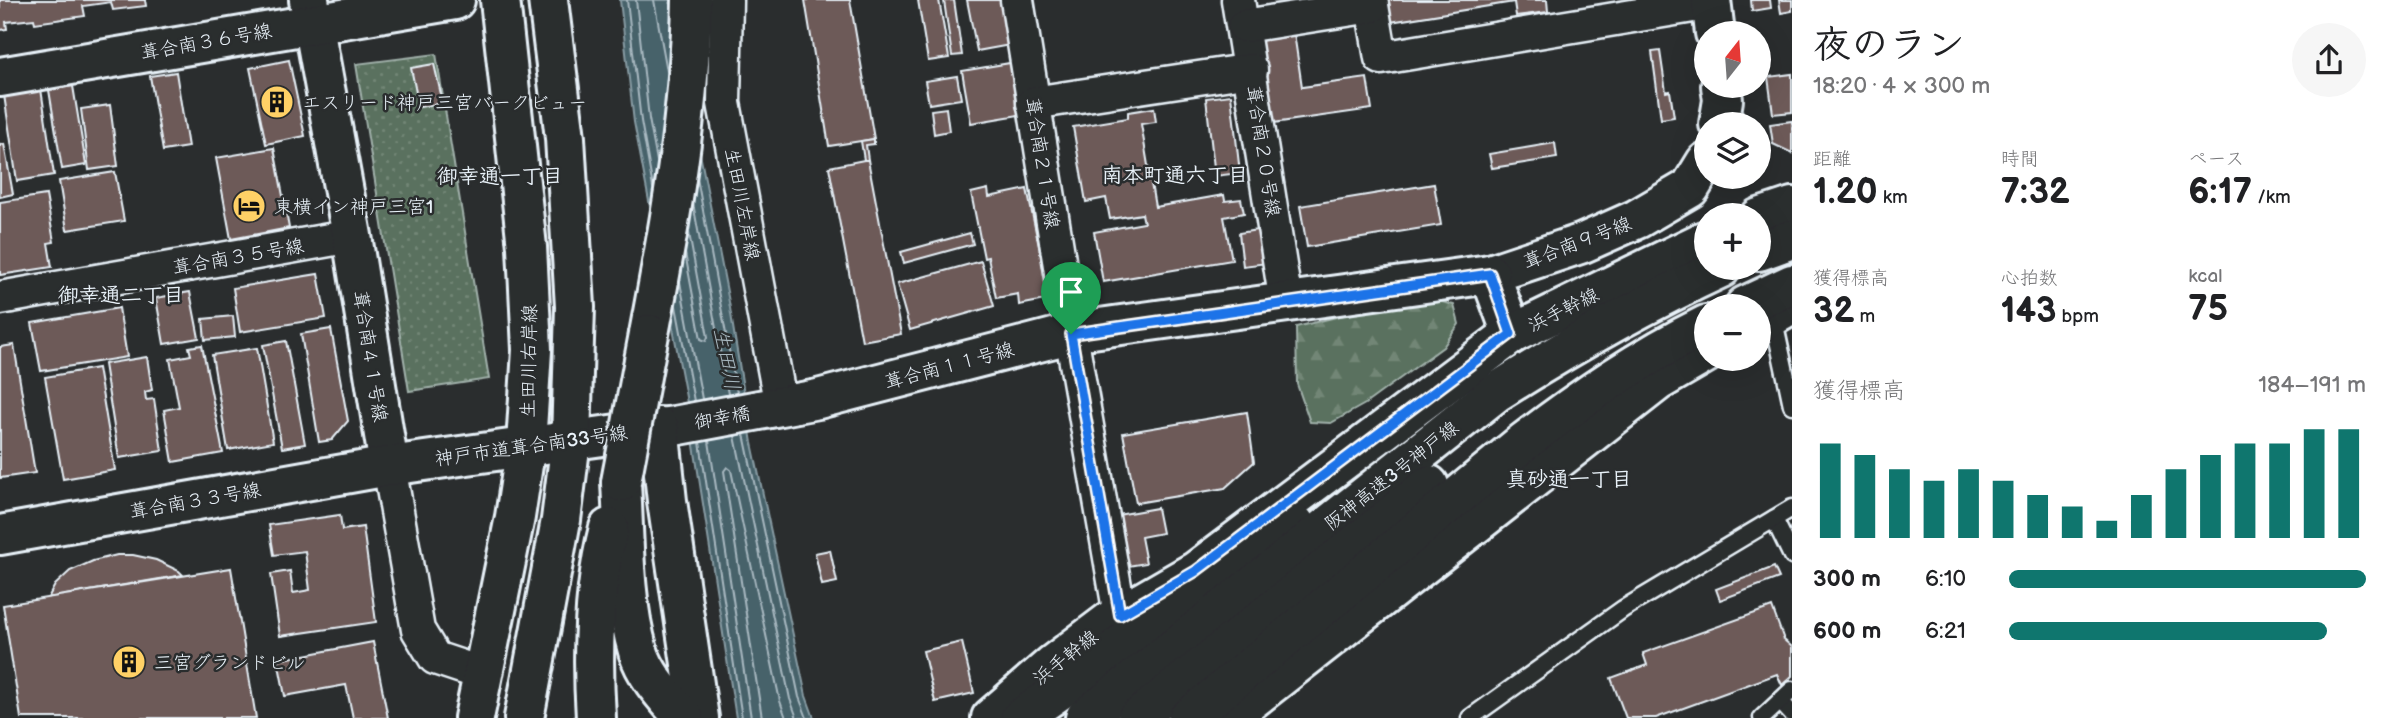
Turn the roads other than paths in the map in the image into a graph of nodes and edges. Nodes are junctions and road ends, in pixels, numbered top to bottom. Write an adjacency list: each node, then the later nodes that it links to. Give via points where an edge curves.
1 (455, 0): 8 (main road, 葺合南３６号線)
2 (500, 0): 36 (main road, 生田川右岸線, via 527,247 533,350)
3 (548, 0): 35 (main road, via 565,138 575,307)
4 (692, 0): 38 (main road, bridge, via 691,59 675,196)
5 (726, 0): 32 (street, 生田川左岸線, via 724,103)
6 (1017, 0): 13 (street, 葺合南２１号線)
7 (1371, 3): 9 (street, via 1381,58); 10 (street)
8 (311, 11): 12 (main road, 葺合南３６号線); 17 (main road, 葺合南４１号線)
9 (1712, 12)
10 (1241, 13): 11 (street, 葺合南２０号線)
11 (1251, 70): 13 (street); 24 (street, 葺合南２０号線)
12 (0, 77)
13 (1033, 103): 27 (street, 葺合南２１号線)
14 (1694, 182): 21 (main road, 葺合南９号線, via 1637,219 1583,243)
15 (1792, 207): 16 (main road)
16 (1771, 214)
17 (352, 236): 23 (street, 葺合南３５号線); 37 (main road, 葺合南４１号線)
18 (1792, 239): 20 (main road)
19 (1694, 246): 28 (main road, 浜手幹線)
20 (1771, 247)
21 (1490, 274): 24 (main road, 葺合南１１号線); 28 (main road)
22 (1695, 280): 34 (main road, 阪神高速3号神戸線, via 1566,348 1495,393)
23 (0, 298)
24 (1286, 303): 27 (main road, 葺合南１１号線)
25 (1772, 307): 31 (lane)
26 (1694, 331): 30 (main road)
27 (1071, 334): 32 (main road, 葺合南１１号線); 43 (street, 葺合南２１号線)
28 (1511, 334): 43 (main road, 浜手幹線, via 1196,571)
29 (1694, 360): 57 (main road, via 1658,380)
30 (1635, 363): 55 (main road, via 1488,439); 56 (main road, via 1524,442)
31 (1792, 405)
32 (776, 407): 33 (main road, 御幸橋)
33 (666, 426): 35 (main road, 神戸市道葺合南33号線); 51 (main road, via 673,541)
34 (1439, 437): 53 (main road, via 1266,541); 54 (main road, 阪神高速3号神戸線)
35 (571, 440): 36 (main road, 神戸市道葺合南33号線); 48 (main road)
36 (526, 445): 37 (main road, 神戸市道葺合南33号線); 44 (main road, 生田川右岸線)
37 (389, 466): 41 (main road, 葺合南３３号線); 44 (street, 葺合南４１号線, via 418,630 435,658)
38 (621, 482): 49 (main road, via 606,541 597,607); 50 (main road, via 629,602 638,652 658,689)
39 (1792, 508): 40 (lane)
40 (1774, 519): 42 (lane); 58 (lane, via 1623,609)
41 (0, 535)
42 (1792, 556)
43 (1120, 615): 52 (main road, 浜手幹線)
44 (482, 674): 47 (main road, 生田川右岸線)
45 (1786, 696): 46 (lane); 59 (lane)
46 (1792, 715)
47 (474, 718)
48 (524, 718)
49 (596, 718)
50 (684, 718)
51 (699, 718)
52 (991, 718)
53 (1020, 718)
54 (1084, 718)
55 (1137, 718)
56 (1188, 718)
57 (1228, 718)
58 (1470, 718)
59 (1762, 718)

